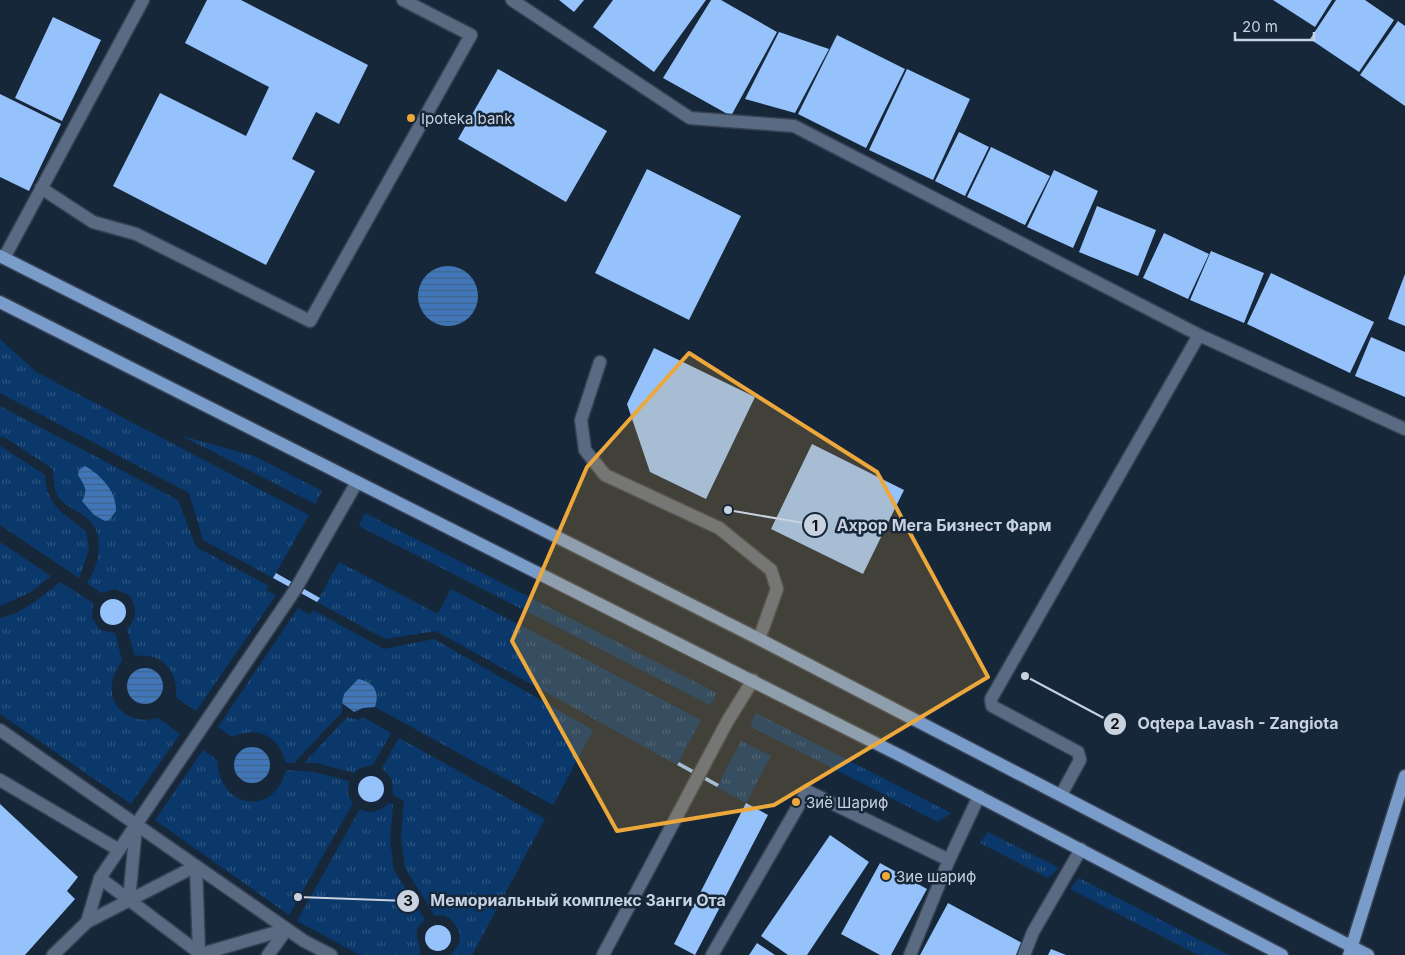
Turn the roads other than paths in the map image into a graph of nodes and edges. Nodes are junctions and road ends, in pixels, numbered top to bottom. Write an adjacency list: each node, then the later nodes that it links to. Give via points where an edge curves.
1 (143, 0): 4 (street)
2 (403, 0): 4 (street, via 471,36 310,321 136,234 92,222)
3 (512, 0): 7 (street, via 690,118 794,126)
4 (41, 188): 5 (street)
5 (2, 257): 11 (main road)
6 (0, 303): 10 (main road)
7 (1199, 335): 9 (street); 16 (street, via 991,699 992,706 1078,752 1080,760)
8 (600, 362): 11 (street, via 581,420 585,450 605,476 719,528 771,570 777,589)
9 (1405, 428)
10 (358, 482): 12 (main road); 18 (street, via 295,590)
11 (759, 639): 16 (main road)
12 (753, 680): 17 (main road); 32 (street, via 727,722)
13 (0, 730): 18 (street)
14 (1405, 776): 27 (main road)
15 (0, 780): 20 (street)
16 (1061, 794): 27 (main road)
17 (979, 796): 19 (main road); 21 (street)
18 (136, 824): 20 (street); 22 (street); 24 (street)
19 (1081, 849): 35 (street, via 1033,932); 36 (main road)
20 (119, 850): 23 (street)
21 (949, 860): 33 (street, via 807,791); 34 (street)
22 (196, 866): 24 (street); 26 (street); 28 (street)
23 (100, 878): 24 (street); 25 (street)
24 (129, 900): 25 (street); 28 (street)
25 (87, 922): 29 (street)
26 (287, 929): 28 (street); 30 (street); 31 (street)
27 (1351, 951): 37 (main road)
28 (200, 954)
29 (53, 955)
30 (268, 955)
31 (330, 955)
32 (603, 955)
33 (712, 955)
34 (910, 955)
35 (1024, 955)
36 (1282, 955)
37 (1368, 955)

